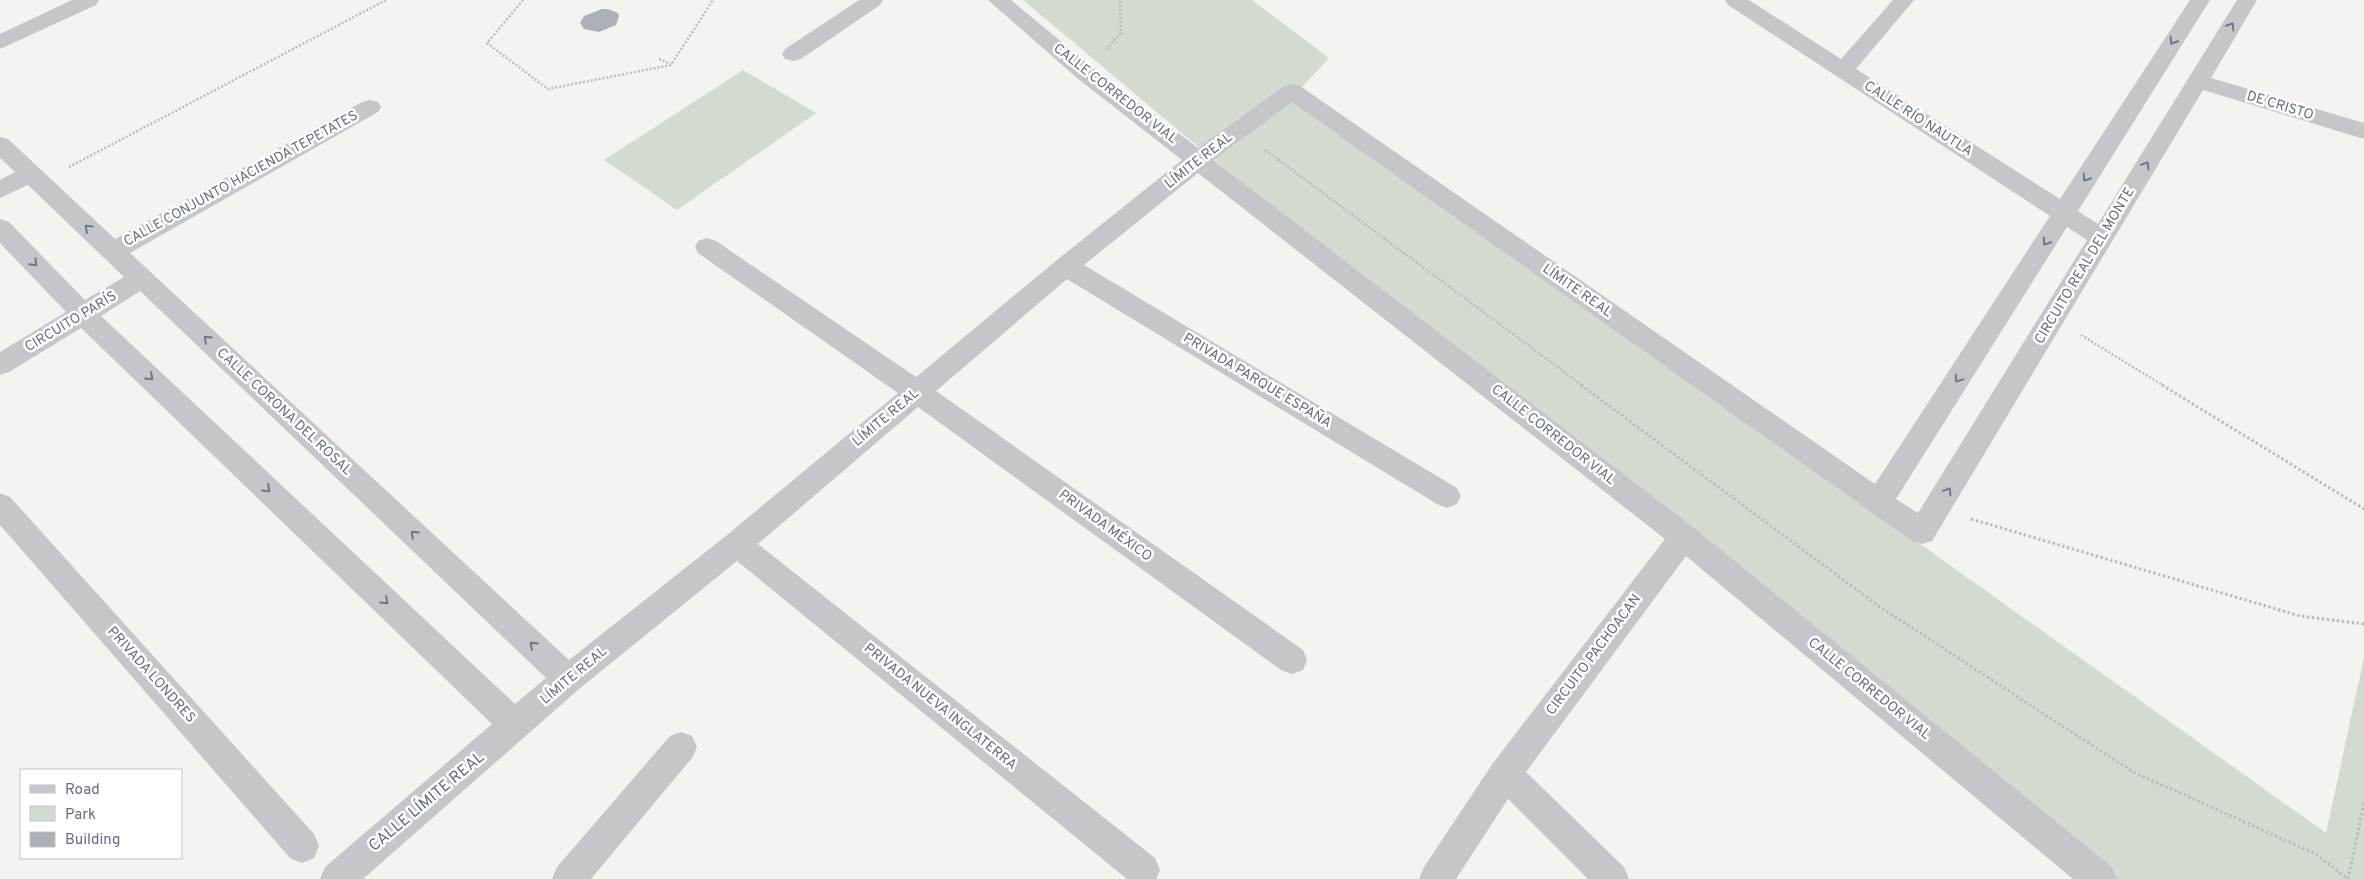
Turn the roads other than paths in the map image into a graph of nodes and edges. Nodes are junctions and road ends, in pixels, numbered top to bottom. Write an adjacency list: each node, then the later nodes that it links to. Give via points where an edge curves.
1 (89, 0): 8 (street)
2 (873, 0): 9 (street)
3 (998, 0): 15 (street, CALLE CORREDOR VIAL, via 1085,73)
4 (1735, 0): 10 (street, CALLE RÍO NAUTLA)
5 (1904, 0): 10 (street)
6 (2200, 0): 18 (street, one-way to 18)
7 (2247, 0): 11 (street, CIRCUITO REAL DEL MONTE, one-way to 7)
8 (0, 42)
9 (793, 54)
10 (1843, 70): 18 (street, CALLE RÍO NAUTLA)
11 (2197, 81): 13 (street, DE CRISTO); 20 (street, CIRCUITO REAL DEL MONTE, one-way to 11)
12 (370, 107): 22 (street, CALLE CONJUNTO HACIENDA TEPETATES)
13 (2364, 131)
14 (0, 145): 16 (street, CALLE CORONA DEL ROSAL)
15 (1198, 160): 23 (street, LÍMITE REAL); 29 (street, LÍMITE REAL, via 1292,91); 32 (street, CALLE CORREDOR VIAL)
16 (35, 178): 17 (street); 22 (street, CALLE CORONA DEL ROSAL, one-way to 16)
17 (0, 190)
18 (2064, 213): 20 (street, CALLE RÍO NAUTLA); 29 (street, one-way to 29)
19 (0, 228): 25 (street, one-way to 25)
20 (2102, 238): 31 (street, CIRCUITO REAL DEL MONTE, one-way to 20)
21 (707, 247): 27 (street, PRIVADA MÉXICO)
22 (113, 251): 24 (street, CALLE CORONA DEL ROSAL)
23 (1066, 266): 27 (street, LÍMITE REAL); 28 (street, PRIVADA PARQUE ESPAÑA)
24 (142, 278): 25 (street, CIRCUITO PARÍS); 35 (street, CALLE CORONA DEL ROSAL, one-way to 24)
25 (84, 315): 26 (street, CIRCUITO PARÍS); 36 (street, one-way to 36)
26 (0, 365)
27 (917, 392): 33 (street, LÍMITE REAL); 34 (street, PRIVADA MÉXICO)
28 (1447, 496)
29 (1879, 502): 31 (street, LÍMITE REAL)
30 (0, 505): 39 (street, PRIVADA LONDRES)
31 (1922, 532)
32 (1684, 537): 38 (street, CIRCUITO PACHOACAN); 45 (street, CALLE CORREDOR VIAL)
33 (737, 544): 35 (street, LÍMITE REAL); 40 (street, PRIVADA NUEVA INGLATERRA)
34 (1292, 660)
35 (568, 679): 36 (street, LÍMITE REAL)
36 (516, 726): 41 (street, CALLE LÍMITE REAL)
37 (681, 747): 42 (street)
38 (1505, 774): 43 (street, CIRCUITO PACHOACAN); 44 (street)
39 (302, 846)
40 (1144, 870)
41 (337, 879)
42 (570, 879)
43 (1436, 879)
44 (1612, 879)
45 (2100, 879)

